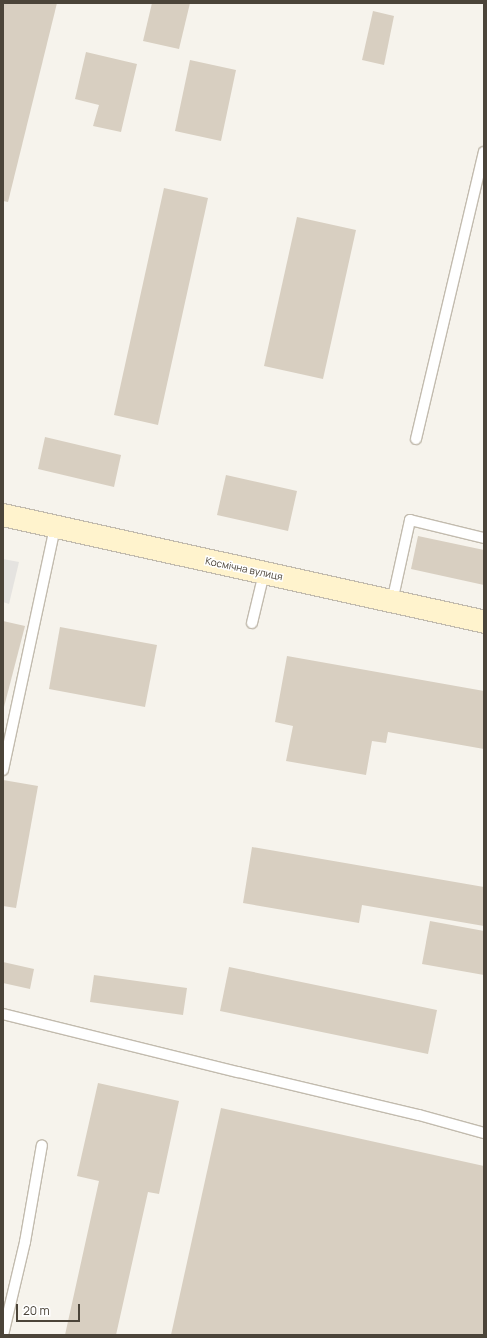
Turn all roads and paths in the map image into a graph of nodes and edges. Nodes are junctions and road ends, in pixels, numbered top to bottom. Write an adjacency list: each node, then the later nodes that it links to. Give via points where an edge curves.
1 (484, 152): 2 (lane)
2 (416, 439)
3 (3, 516): 4 (main road, Космічна вулиця)
4 (55, 527): 6 (main road, Космічна вулиця); 10 (lane)
5 (484, 538): 7 (lane, via 410,520)
6 (264, 573): 7 (main road, Космічна вулиця); 9 (lane)
7 (392, 602): 8 (main road, Космічна вулиця)
8 (484, 622)
9 (252, 624)
10 (3, 770)
11 (3, 1014): 12 (lane)
12 (484, 1133)
13 (42, 1145): 14 (lane, via 25,1242)
14 (4, 1335)

